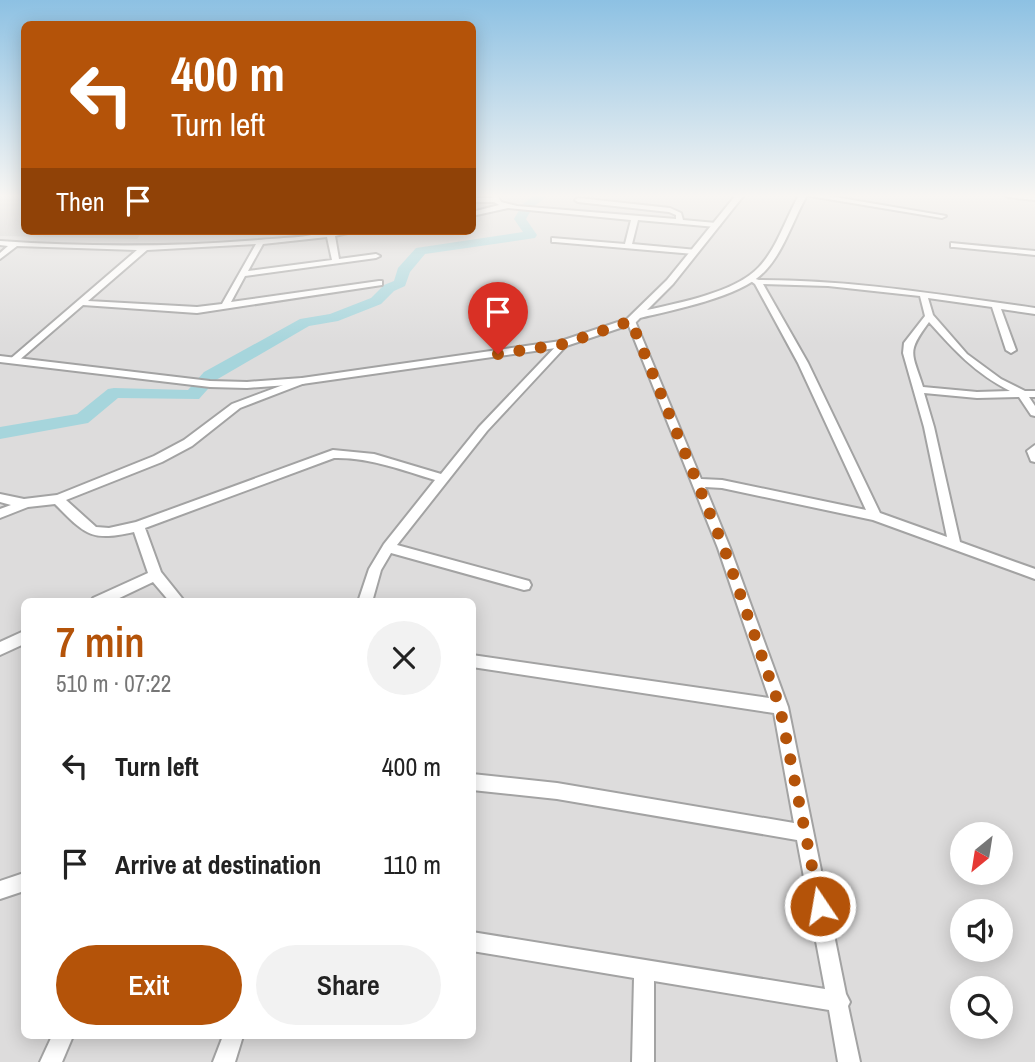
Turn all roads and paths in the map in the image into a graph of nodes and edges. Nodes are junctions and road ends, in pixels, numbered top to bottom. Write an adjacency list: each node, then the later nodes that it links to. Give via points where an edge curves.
1 (15, 244): 15 (street)
2 (52, 245): 10 (street)
3 (189, 245): 10 (street)
4 (262, 245): 17 (street)
5 (332, 245): 16 (street)
6 (610, 245): 11 (street)
7 (700, 245): 12 (street)
8 (778, 245): 19 (street)
9 (954, 245): 13 (street)
10 (147, 246): 22 (street)
11 (628, 246): 12 (street)
12 (694, 252): 27 (street)
13 (1035, 253)
14 (376, 256): 16 (street)
15 (0, 257)
16 (336, 261): 17 (street)
17 (243, 274): 24 (street)
18 (379, 283): 24 (street)
19 (758, 283): 20 (street); 20 (street); 21 (street); 45 (street, via 803,363)
20 (738, 285): 27 (street)
21 (923, 293): 23 (street); 26 (street)
22 (83, 303): 24 (street, via 177,310); 31 (street)
23 (996, 305): 25 (street); 29 (street)
24 (225, 306)
25 (1035, 311)
26 (929, 316): 33 (street, via 909,343); 34 (street, via 975,366)
27 (635, 318): 28 (street); 40 (street)
28 (564, 344): 32 (street); 39 (street, via 483,429)
29 (1010, 350)
30 (0, 359): 31 (street)
31 (14, 360): 32 (street, via 210,384)
32 (302, 381): 42 (street, via 236,406 188,443 158,459)
33 (919, 390): 34 (street); 47 (street)
34 (1021, 393): 35 (street); 36 (street)
35 (1035, 394)
36 (1035, 413)
37 (1035, 449): 38 (street)
38 (1035, 458)
39 (444, 479): 46 (street, via 371,459 332,454); 48 (street)
40 (696, 483): 45 (street); 58 (street)
41 (0, 498): 43 (street)
42 (58, 499): 43 (street); 46 (street, via 92,532 105,534)
43 (24, 503): 44 (street)
44 (0, 514)
45 (874, 516): 47 (street)
46 (138, 526): 50 (street)
47 (955, 546): 49 (street)
48 (388, 547): 51 (street); 54 (street)
49 (1035, 574)
50 (155, 575): 52 (street); 53 (street)
51 (524, 585)
52 (106, 598)
53 (175, 598)
54 (366, 598)
55 (21, 638): 56 (street)
56 (0, 649)
57 (476, 662): 58 (street)
58 (780, 708): 60 (street)
59 (476, 782): 60 (street, via 556,791)
60 (805, 833): 65 (street)
61 (21, 883): 62 (street)
62 (0, 890)
63 (476, 942): 64 (street)
64 (643, 968): 65 (street); 70 (street)
65 (840, 1002): 71 (street)
66 (62, 1039): 68 (street)
67 (232, 1039): 69 (street)
68 (51, 1062)
69 (224, 1062)
70 (643, 1062)
71 (849, 1062)

